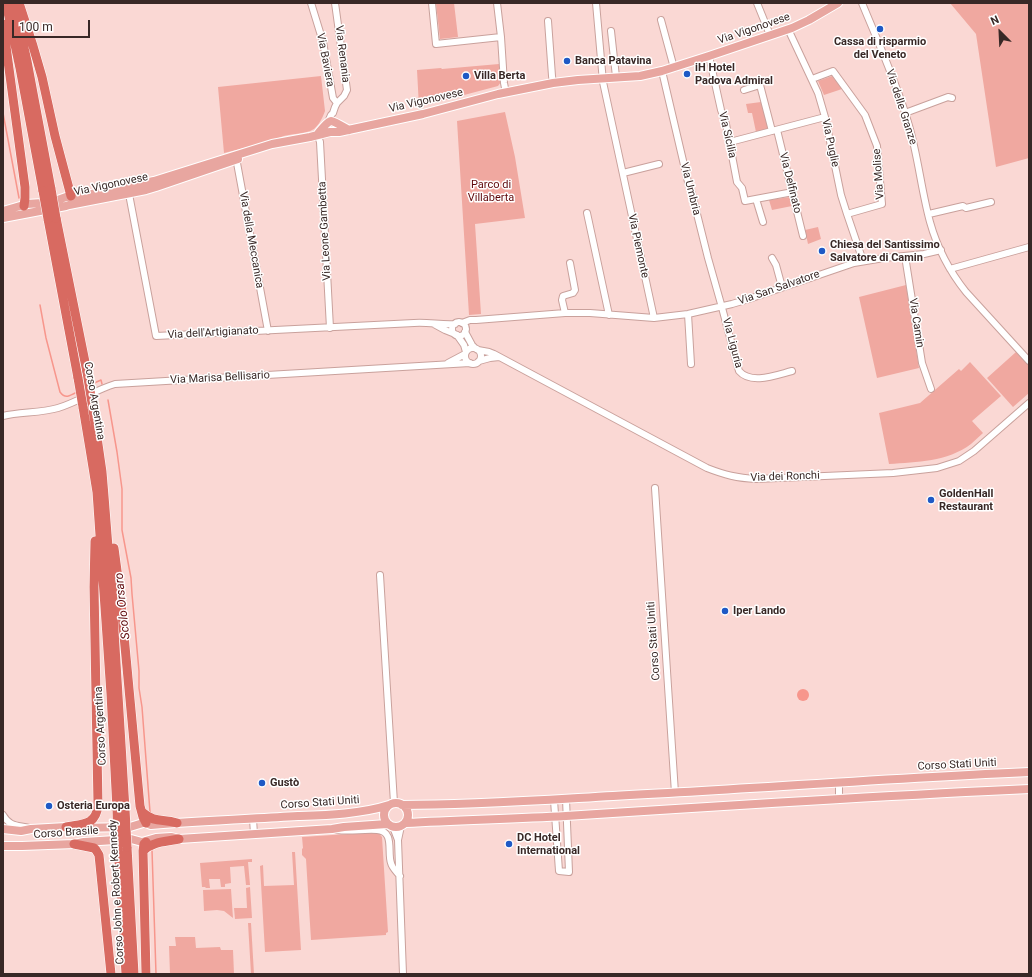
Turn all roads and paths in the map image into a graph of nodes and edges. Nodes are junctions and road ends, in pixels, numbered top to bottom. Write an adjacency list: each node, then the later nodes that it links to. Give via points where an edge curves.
1 (6, 3): 42 (highway, Corso Argentina)
2 (13, 3): 42 (highway, Corso Argentina, via 27,61)
3 (18, 3): 46 (highway, via 42,77)
4 (335, 3): 29 (street, Via Renania, via 347,90)
5 (432, 3): 18 (street, via 436,44)
6 (497, 3): 18 (street)
7 (596, 3): 23 (street)
8 (757, 3): 17 (street)
9 (838, 3): 15 (main road, Via Vigonovese)
10 (862, 3): 30 (street, Via delle Granze)
11 (311, 4): 29 (street, Via Baviera, via 323,42 333,98)
12 (661, 20): 20 (street)
13 (548, 21): 25 (street)
14 (3, 24): 48 (highway)
15 (788, 29): 17 (main road, Via Vigonovese); 24 (street, Via Puglie)
16 (611, 31): 22 (street)
17 (770, 35): 19 (main road, Via Vigonovese)
18 (502, 37): 27 (street)
19 (709, 56): 20 (main road, Via Vigonovese); 36 (street, Via Sicilia)
20 (674, 68): 21 (main road, Via Vigonovese)
21 (662, 72): 22 (main road, Via Vigonovese); 65 (street, Via Umbria, via 688,182)
22 (616, 77): 23 (main road, Via Vigonovese)
23 (603, 78): 25 (main road, Via Vigonovese); 40 (street, Via Piemonte)
24 (812, 79): 31 (street, Via Puglie); 51 (street, Via Molise, via 833,71 865,115 877,146 882,204)
25 (553, 83): 27 (main road, Via Vigonovese)
26 (744, 90): 33 (street, Via Delfinato, via 760,85)
27 (506, 93): 32 (main road, Via Vigonovese, via 349,130)
28 (952, 98): 30 (street, via 948,97)
29 (337, 102): 32 (street)
30 (905, 113): 52 (street, Via delle Granze)
31 (825, 117): 33 (street); 51 (street, Via Puglie)
32 (332, 126): 34 (main road, Via Vigonovese)
33 (774, 131): 36 (street); 43 (street, Via Delfinato)
34 (317, 135): 35 (main road, Via Vigonovese); 74 (street, Via Leone Gambetta, via 320,142)
35 (292, 140): 37 (main road, Via Vigonovese); 38 (main road, Via Vigonovese)
36 (730, 142): 45 (street, Via Sicilia, via 737,182 742,188 745,201)
37 (226, 158): 38 (street); 41 (main road, Via Vigonovese)
38 (236, 160): 44 (main road, Via Vigonovese); 76 (street, Via della Meccanica)
39 (659, 164): 40 (street)
40 (623, 173): 69 (street, Via Piemonte)
41 (135, 185): 44 (main road); 46 (main road, Via Vigonovese)
42 (47, 190): 54 (highway, Corso Argentina, bridge)
43 (792, 192): 45 (street); 56 (street, Via Delfinato)
44 (129, 194): 46 (main road, Via Vigonovese); 76 (street, Via dell'Artigianato, via 156,336)
45 (756, 199): 55 (street)
46 (70, 201): 48 (main road, Via Vigonovese, via 27,204)
47 (991, 202): 52 (street)
48 (27, 209): 49 (main road, Via Vigonovese); 53 (main road, Via Vigonovese)
49 (3, 211)
50 (587, 213): 68 (street)
51 (847, 214): 61 (street, Via Puglie)
52 (929, 214): 58 (street, Via delle Granze)
53 (3, 218)
54 (52, 218): 90 (highway, Corso Argentina, bridge); 91 (highway, Corso Argentina, bridge, via 86,372)
55 (763, 222)
56 (803, 236)
57 (1029, 247): 63 (street)
58 (941, 250): 59 (street, Via San Salvatore); 63 (street, Via delle Granze)
59 (905, 256): 61 (street, Via San Salvatore); 87 (street, Via Camin, via 919,348)
60 (775, 258): 64 (street)
61 (863, 261): 64 (street, Via San Salvatore)
62 (570, 263): 66 (street, via 575,290 563,296)
63 (950, 269): 82 (street, Via delle Granze, via 966,292)
64 (782, 287): 65 (street, Via San Salvatore)
65 (722, 306): 67 (street, Via San Salvatore); 86 (street, Via Liguria, via 737,365 742,375 749,378 770,377)
66 (565, 313): 68 (street, Via San Salvatore); 70 (street, Via San Salvatore)
67 (688, 314): 69 (street, Via San Salvatore); 84 (street)
68 (609, 315): 69 (street, Via San Salvatore)
69 (654, 318)
70 (475, 320): 71 (street, Via San Salvatore); 75 (street)
71 (459, 323): 72 (street, Via San Salvatore); 75 (street, via 465,325); 77 (street, via 453,329)
72 (434, 324): 73 (street, Via San Salvatore); 77 (street, Via San Salvatore)
73 (368, 326): 74 (street, Via dell'Artigianato)
74 (330, 328): 76 (street, Via dell'Artigianato)
75 (466, 330): 77 (street, via 461,335); 78 (street, via 472,345)
76 (268, 331)
77 (456, 335): 79 (street, via 464,344)
78 (477, 349): 79 (street, via 469,349); 80 (street, Via dei Ronchi); 81 (street, via 481,356)
79 (466, 353): 83 (street); 85 (street, Via Marisa Bellisario)
80 (499, 357): 81 (street); 88 (street, Via dei Ronchi, via 688,459 720,474 738,478 881,473 937,468 955,462 974,451)
81 (479, 361): 83 (street, via 475,364)
82 (1029, 361)
83 (470, 363): 85 (street, Via Marisa Bellisario)
84 (691, 364)
85 (443, 365): 89 (street, Via Marisa Bellisario, via 115,384 56,409)
86 (792, 371)
87 (931, 389)
88 (1029, 403)
89 (3, 416)
90 (90, 449): 102 (highway, Corso Argentina, via 97,492); 112 (highway, via 95,530 98,806 96,815 90,822)
91 (102, 472): 102 (highway, Corso Argentina, via 112,598); 103 (highway, via 110,507)
92 (655, 488): 97 (street, Corso Stati Uniti)
93 (380, 575): 101 (street)
94 (1029, 772): 95 (main road, Corso Stati Uniti)
95 (839, 783): 97 (main road, Corso Stati Uniti); 99 (street)
96 (1029, 789): 99 (main road)
97 (675, 793): 98 (main road, Corso Stati Uniti)
98 (566, 799): 100 (main road, Corso Stati Uniti); 106 (street)
99 (839, 799): 106 (main road)
100 (554, 800): 101 (main road, Corso Stati Uniti); 105 (street)
101 (395, 805): 107 (main road, Corso Stati Uniti, via 376,810); 110 (main road, via 405,807 408,812); 111 (main road, via 385,810 385,822)
102 (120, 809): 122 (highway, Corso John e Robert Kennedy, bridge)
103 (142, 812): 108 (highway, via 154,820); 109 (highway)
104 (3, 815): 115 (street, via 11,824)
105 (555, 816): 106 (main road); 106 (street, via 559,872 569,872); 110 (main road)
106 (567, 816)
107 (253, 819): 108 (main road, Corso Stati Uniti); 117 (street)
108 (177, 823): 109 (main road, Corso Stati Uniti)
109 (145, 824): 113 (main road, Corso Stati Uniti); 119 (main road, via 154,831)
110 (404, 825): 111 (main road); 120 (street)
111 (390, 826): 116 (main road); 120 (street)
112 (66, 827): 113 (main road, Corso Brasile); 115 (main road, Corso Brasile)
113 (130, 827)
114 (3, 829): 115 (main road, Corso Brasile)
115 (31, 829)
116 (332, 829): 117 (main road); 125 (street, via 385,832 391,863)
117 (254, 834): 118 (main road)
118 (179, 839): 119 (main road, via 171,837); 124 (highway, via 157,842)
119 (148, 840): 122 (main road); 124 (highway)
120 (398, 840): 125 (street)
121 (74, 844): 122 (main road, Corso Brasile, via 84,842); 123 (main road, Corso Brasile); 126 (highway, via 94,848 99,855)
122 (125, 845): 127 (highway, Corso John e Robert Kennedy); 128 (highway, Corso John e Robert Kennedy)
123 (3, 846)
124 (143, 851): 129 (highway)
125 (400, 876): 130 (street)
126 (112, 974)
127 (126, 974)
128 (134, 974)
129 (146, 974)
130 (403, 974)

